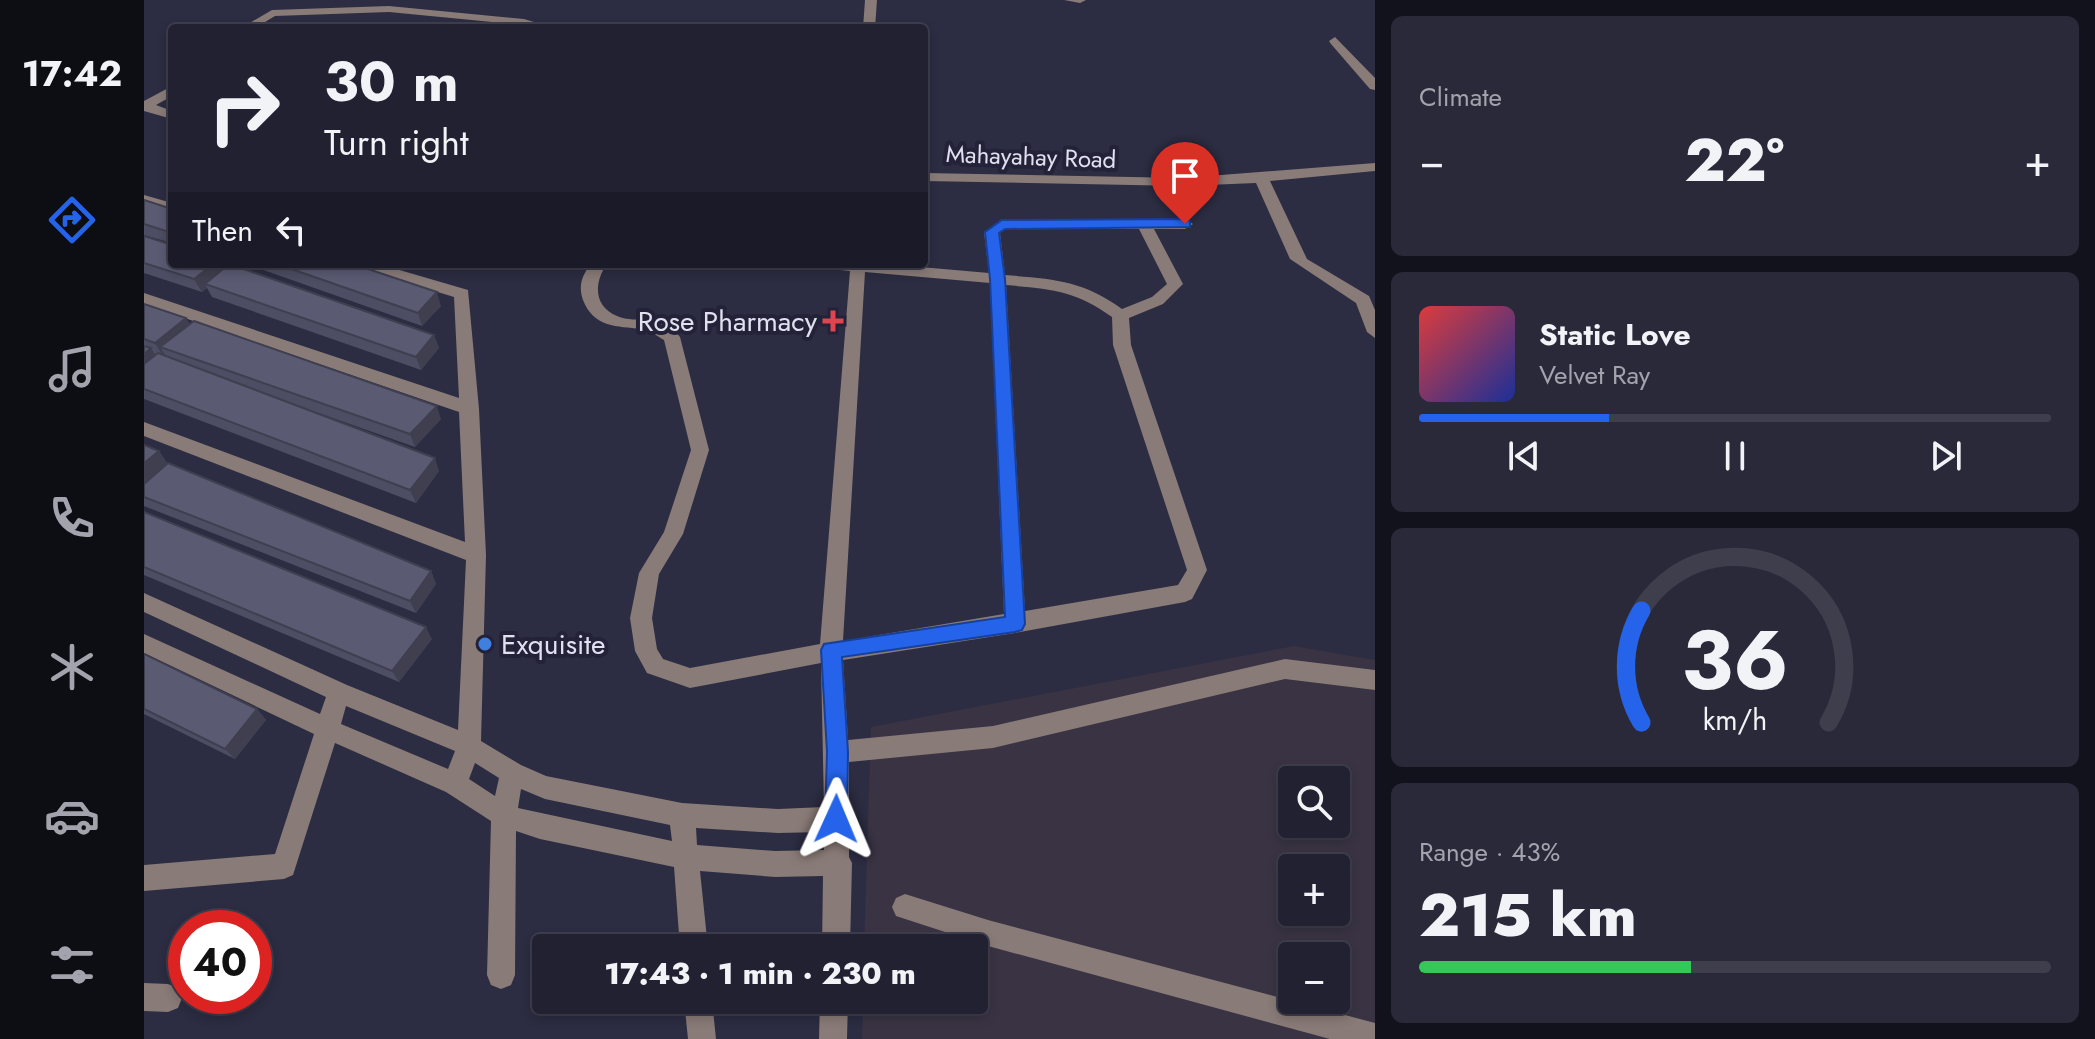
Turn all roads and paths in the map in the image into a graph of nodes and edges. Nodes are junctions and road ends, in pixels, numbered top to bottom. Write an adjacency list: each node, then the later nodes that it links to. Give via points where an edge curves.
1 (290, 0): 5 (street)
2 (871, 0): 8 (street)
3 (1070, 0): 4 (street)
4 (1080, 0)
5 (272, 13): 6 (street); 7 (street, via 389,9)
6 (254, 24)
7 (529, 24)
8 (869, 24)
9 (1335, 41): 10 (street)
10 (1375, 86)
11 (168, 93): 12 (street)
12 (146, 107): 13 (street)
13 (168, 114)
14 (1375, 167): 16 (street, Mahayahay Road)
15 (928, 177): 16 (street, Mahayahay Road, via 1097,182)
16 (1261, 178): 28 (street, via 1301,262 1363,300)
17 (144, 199): 18 (street)
18 (168, 207)
19 (1185, 224): 20 (street)
20 (1145, 225): 25 (street, via 1002,224 992,232); 27 (street, via 1175,284 1154,304)
21 (375, 268): 29 (street, via 462,294)
22 (596, 268): 35 (street, via 589,277 588,296 599,313 618,323 648,324 672,337 700,450 673,534 649,573 641,618 646,651 655,666 690,678)
23 (858, 268): 35 (street)
24 (880, 268): 25 (street)
25 (998, 279): 27 (street, via 1066,285); 33 (street)
26 (144, 298): 29 (street)
27 (1120, 315): 33 (street, via 1122,345 1197,570 1185,593)
28 (1375, 332)
29 (470, 409): 31 (street)
30 (144, 429): 31 (street)
31 (476, 555): 39 (street)
32 (144, 602): 37 (street)
33 (1015, 624): 35 (street)
34 (144, 643): 38 (street)
35 (831, 650): 40 (street)
36 (1375, 680): 40 (street, via 1285,669 993,737)
37 (339, 692): 38 (street); 39 (street)
38 (327, 729): 42 (street); 48 (street, via 284,866)
39 (469, 746): 41 (street); 42 (street)
40 (837, 752): 45 (street)
41 (512, 773): 43 (street); 44 (street, via 545,787)
42 (455, 784): 43 (street)
43 (504, 815): 46 (street); 52 (street)
44 (682, 815): 45 (street); 46 (street)
45 (836, 819): 47 (street)
46 (686, 857): 47 (street); 50 (street)
47 (839, 863): 51 (street)
48 (144, 878)
49 (905, 907): 55 (street)
50 (693, 934)
51 (836, 934)
52 (501, 975)
53 (699, 1014): 56 (street)
54 (834, 1014): 57 (street)
55 (1375, 1037)
56 (702, 1039)
57 (833, 1039)

